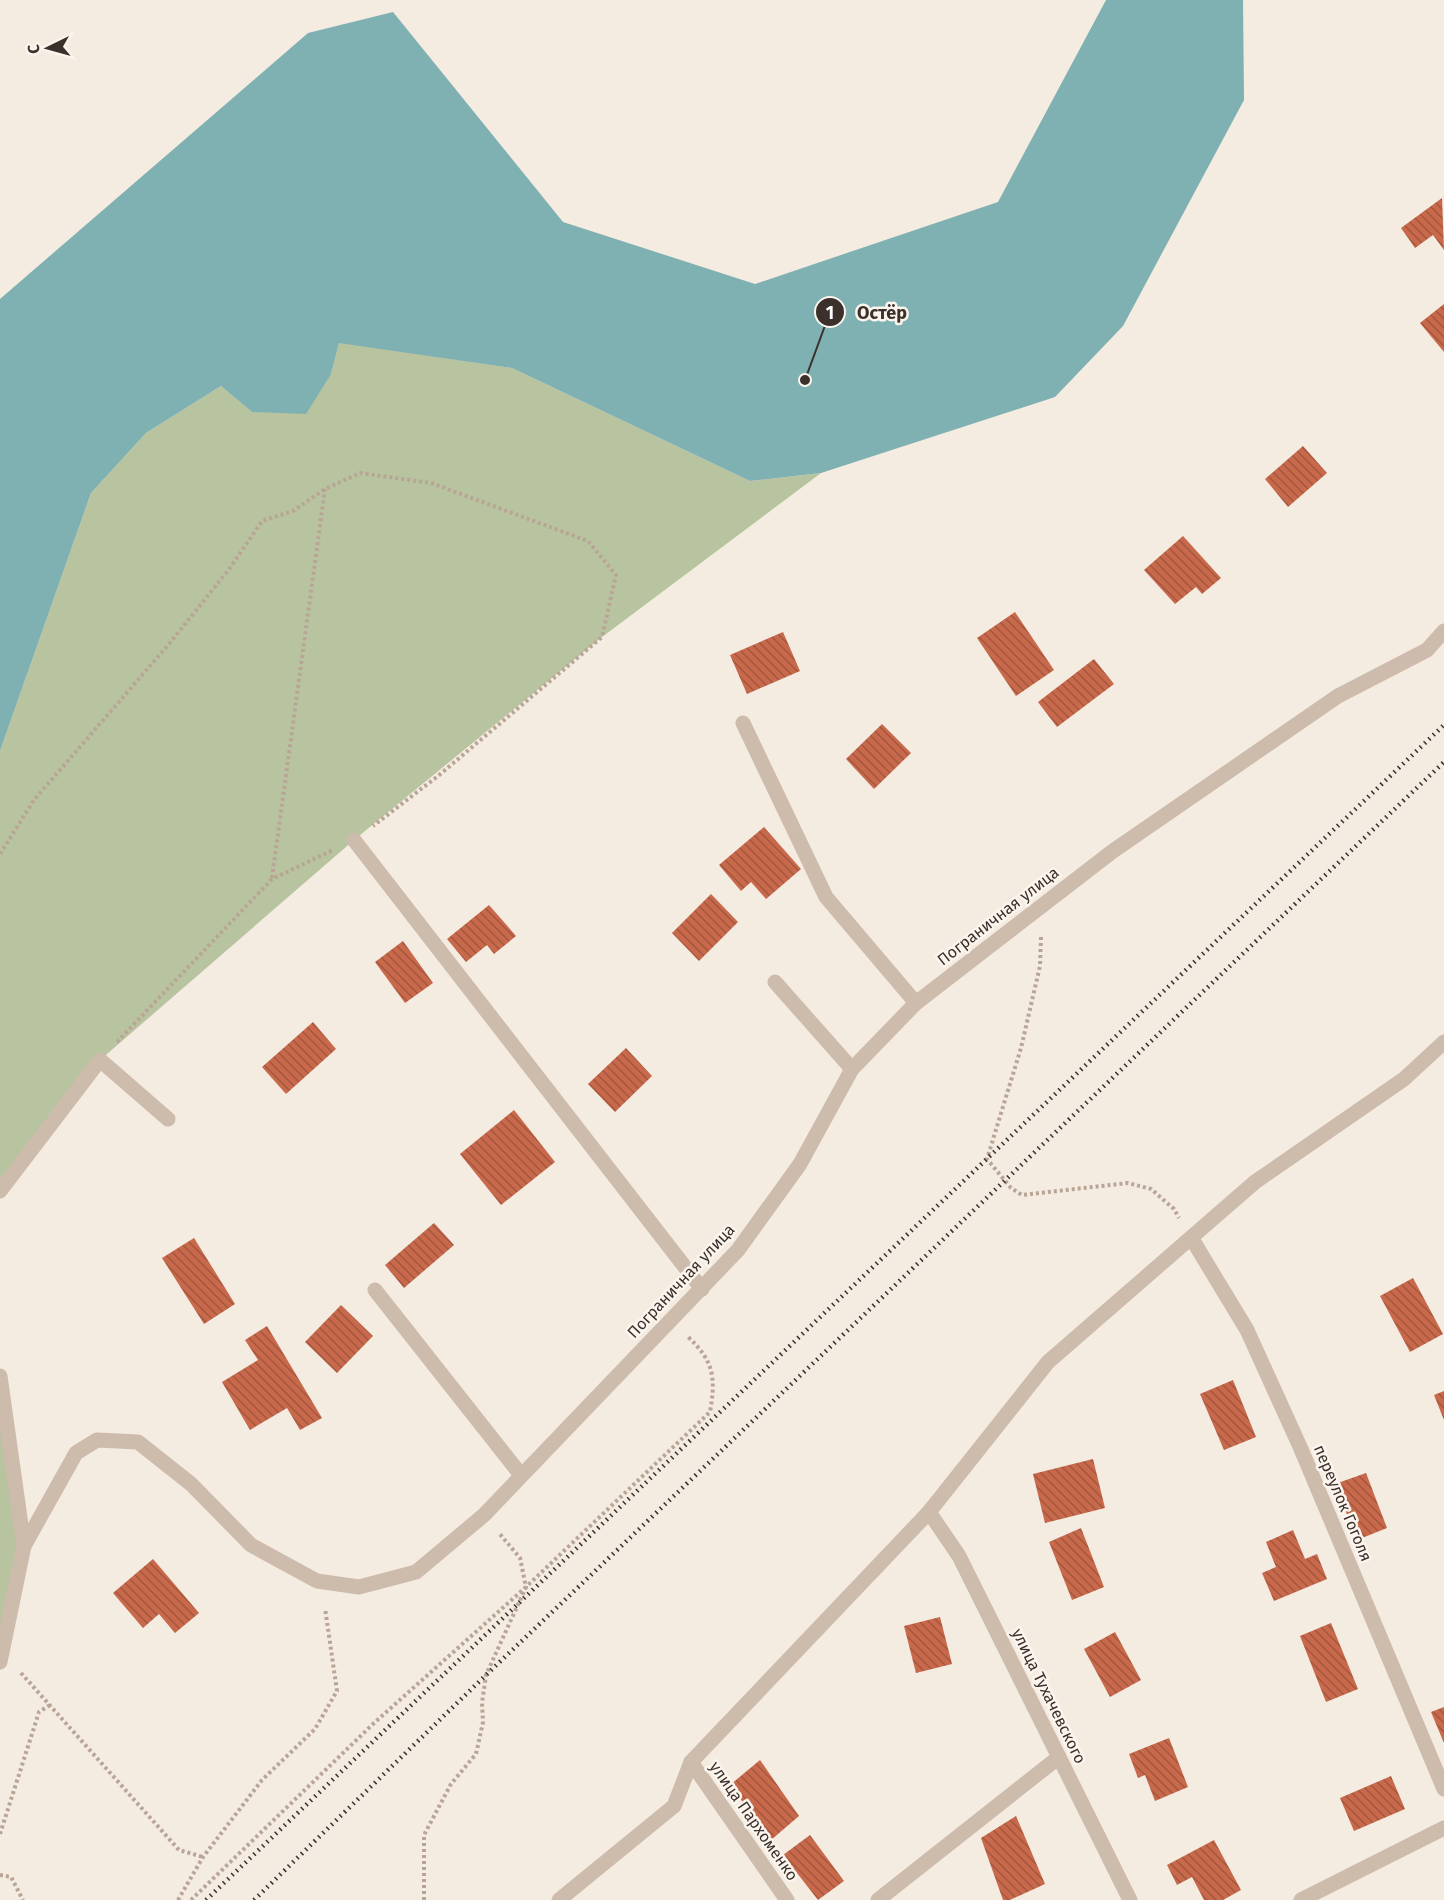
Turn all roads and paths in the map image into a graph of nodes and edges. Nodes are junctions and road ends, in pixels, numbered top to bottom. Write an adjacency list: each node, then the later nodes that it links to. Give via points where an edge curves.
1 (325, 489): 4 (path, via 360,473 431,483 588,541 616,575 602,637 438,776); 5 (path, via 293,511 262,521 169,644 34,800); 6 (path)
2 (1444, 632): 7 (street, Пограничная улица, via 1427,650 1338,696)
3 (743, 723): 9 (street, via 826,897)
4 (354, 840): 6 (path); 16 (street)
5 (0, 854)
6 (272, 879): 11 (path)
7 (1042, 903): 9 (street, Пограничная улица); 15 (path, via 1040,966 1021,1048 987,1159 1011,1188 1022,1195 1128,1183 1151,1190 1174,1209)
8 (775, 982): 12 (street)
9 (916, 1003): 12 (street, Пограничная улица)
10 (1444, 1042): 15 (street, via 1404,1079 1256,1182)
11 (100, 1060): 13 (street); 14 (street)
12 (852, 1069): 16 (street, Пограничная улица, via 800,1164 738,1250)
13 (168, 1119)
14 (0, 1191)
15 (1192, 1239): 21 (street, via 1048,1362); 30 (street, переулок Гоголя, via 1247,1330)
16 (702, 1289): 18 (street, Пограничная улица)
17 (375, 1290): 20 (street)
18 (665, 1326): 20 (street, Пограничная улица); 25 (path, via 687,1336 705,1353 715,1385 710,1412)
19 (0, 1376): 23 (street)
20 (522, 1475): 22 (street, Пограничная улица)
21 (929, 1512): 28 (street, улица Тухачевского, via 959,1556); 29 (street)
22 (484, 1515): 24 (street, Пограничная улица, via 416,1572 359,1587); 25 (path, via 520,1557)
23 (24, 1546): 24 (street, Пограничная улица, via 76,1453 96,1440 138,1442 191,1484 251,1545); 26 (street, Пограничная улица)
24 (317, 1581): 33 (path, via 328,1617 337,1691 315,1728 262,1780)
25 (526, 1587): 37 (path, via 372,1725); 38 (path, via 486,1675 476,1754 451,1784 424,1835)
26 (1, 1657): 27 (path)
27 (50, 1705): 32 (path, via 39,1712); 33 (path, via 179,1850)
28 (1059, 1757): 41 (street); 42 (street, улица Тухачевского)
29 (691, 1762): 39 (street, via 674,1806); 40 (street, улица Пархоменко)
30 (1444, 1789)
31 (1444, 1828): 43 (street)
32 (0, 1834)
33 (203, 1857): 36 (path)
34 (0, 1875): 35 (path, via 11,1877)
35 (23, 1900)
36 (178, 1900)
37 (191, 1900)
38 (424, 1900)
39 (559, 1900)
40 (787, 1900)
41 (878, 1900)
42 (1130, 1900)
43 (1301, 1900)

